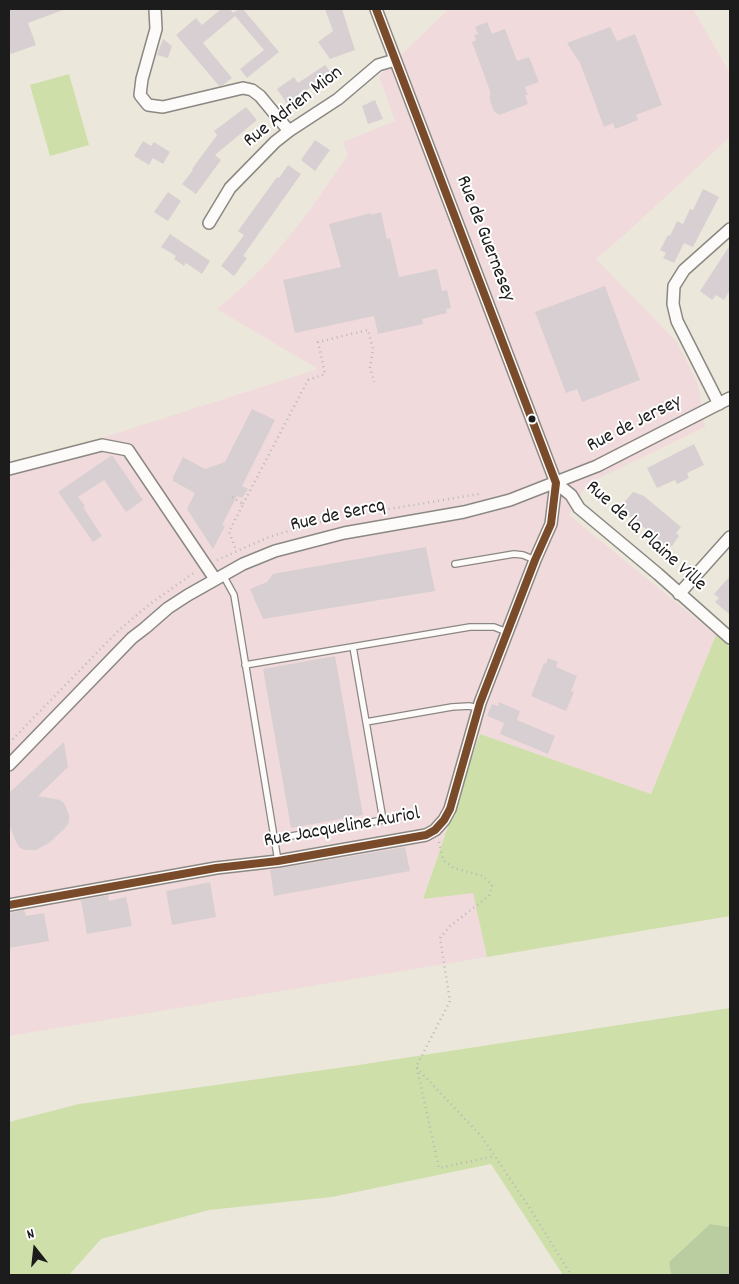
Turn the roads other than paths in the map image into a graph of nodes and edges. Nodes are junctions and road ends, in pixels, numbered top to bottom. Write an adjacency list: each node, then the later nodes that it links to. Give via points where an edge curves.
1 (155, 9): 4 (street, via 156,28 140,95 148,106 163,107 243,88 260,96)
2 (376, 9): 3 (street, Rue de Guernesey)
3 (395, 60): 4 (street, Rue Adrien Mion, via 378,65 338,100); 10 (street, Rue de Guernesey)
4 (289, 131): 5 (street, Rue Adrien Mion, via 230,188)
5 (209, 223)
6 (730, 229): 8 (street, via 684,270 674,286 673,304 677,321)
7 (730, 398): 8 (street, Rue de Jersey)
8 (718, 404): 10 (street, Rue de Jersey, via 597,466)
9 (9, 469): 14 (street, via 102,445 128,450)
10 (556, 483): 12 (street, Rue Jacqueline Auriol, via 551,524); 14 (street, Rue de Sercq, via 464,512 302,543 243,564); 15 (street, Rue de la Plaine Ville, via 571,495 579,508)
11 (730, 537): 15 (street)
12 (535, 560): 13 (lane, via 514,554); 16 (street, Rue Jacqueline Auriol)
13 (455, 564)
14 (219, 577): 19 (lane, via 234,595); 22 (street, Rue de Sercq, via 168,608 132,638)
15 (679, 594): 17 (street, Rue de la Plaine Ville)
16 (507, 632): 18 (lane, via 494,627 470,627); 20 (street, Rue Jacqueline Auriol)
17 (730, 638)
18 (353, 647): 19 (lane); 21 (lane)
19 (245, 665): 23 (lane)
20 (479, 708): 21 (lane, via 452,707); 24 (street, Rue Jacqueline Auriol, via 450,809 435,830 426,835)
21 (366, 722): 23 (lane, via 382,820)
22 (9, 765)
23 (274, 839): 24 (lane)
24 (278, 861): 25 (street, Rue Jacqueline Auriol, via 216,868)
25 (9, 905)

